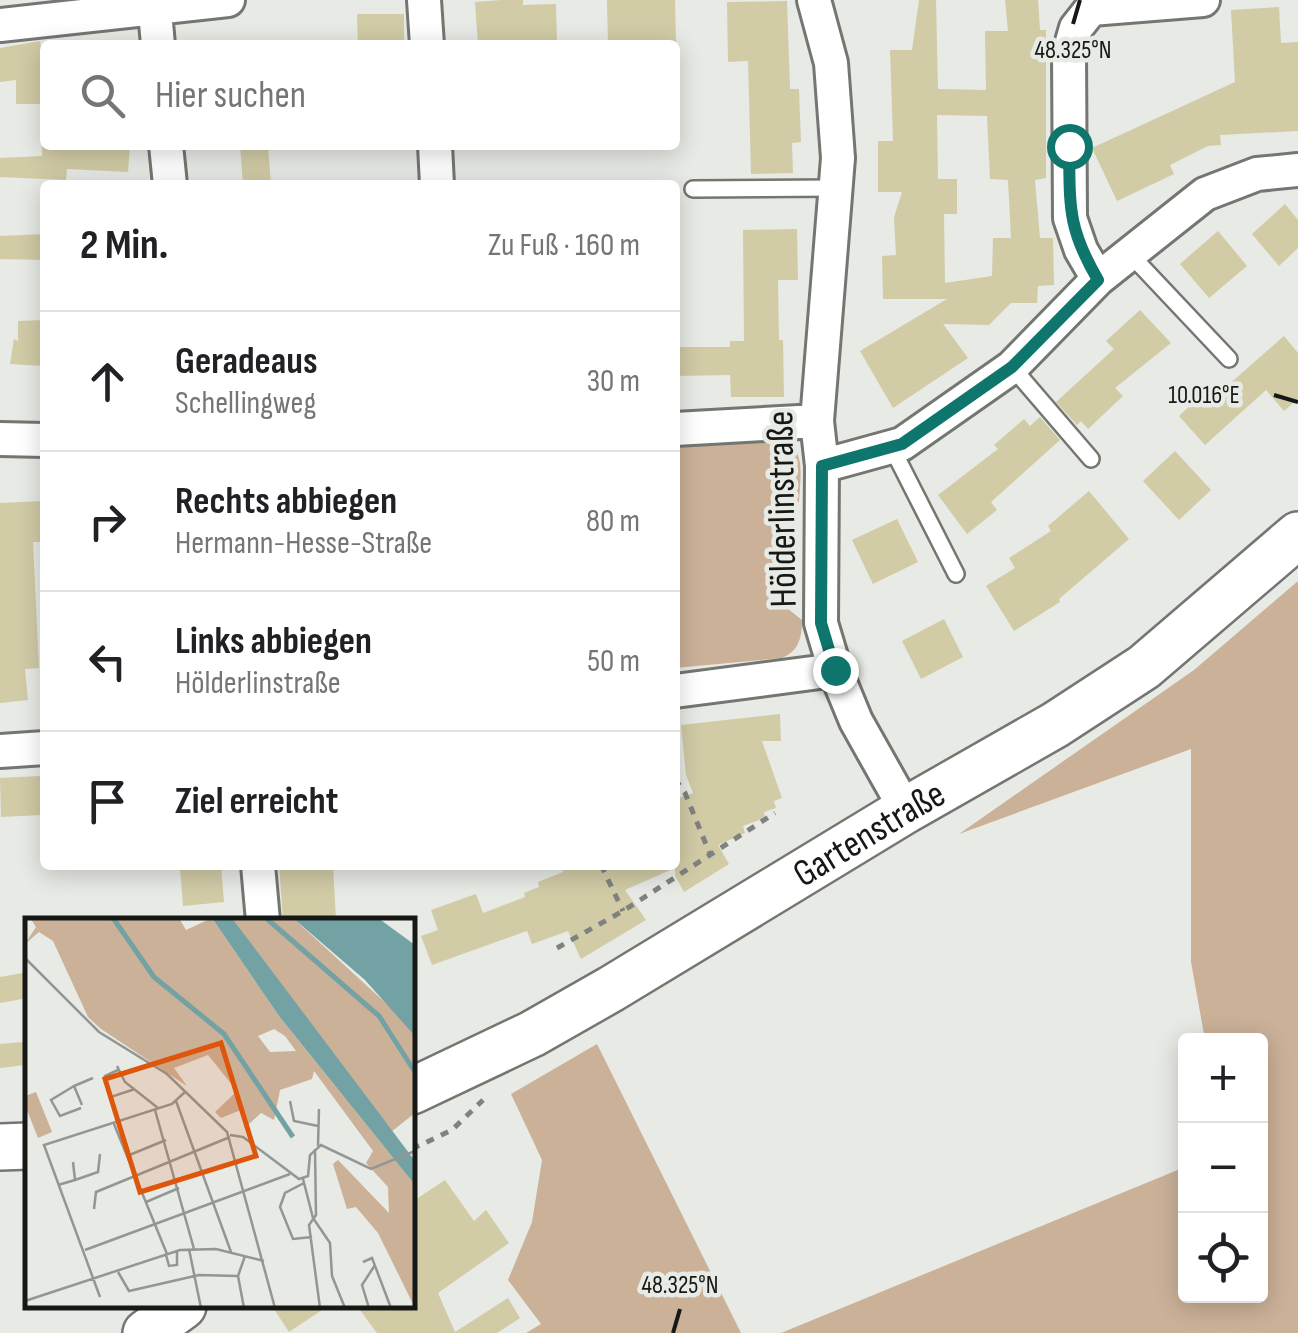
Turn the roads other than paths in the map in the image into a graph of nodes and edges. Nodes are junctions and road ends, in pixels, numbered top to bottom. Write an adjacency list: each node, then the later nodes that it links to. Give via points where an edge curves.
1 (228, 0): 5 (street)
2 (424, 0): 8 (street)
3 (814, 0): 14 (street, Hölderlinstraße, via 831,63)
4 (1203, 0): 17 (street, via 1092,9 1076,28 1069,52 1070,218)
5 (154, 4): 6 (street); 7 (street)
6 (0, 25)
7 (158, 40)
8 (428, 40)
9 (166, 150): 12 (street)
10 (435, 150): 13 (street)
11 (1298, 170): 16 (street, via 1257,174 1205,194)
12 (170, 180)
13 (437, 180)
14 (836, 188): 15 (lane); 20 (street, Hölderlinstraße)
15 (692, 189)
16 (1130, 252): 17 (street); 18 (lane)
17 (1098, 280): 19 (street)
18 (1229, 360)
19 (1012, 367): 24 (street); 25 (lane)
20 (817, 421): 21 (street); 26 (street, Hölderlinstraße)
21 (680, 429)
22 (0, 439): 23 (street)
23 (40, 440)
24 (892, 448): 26 (street); 28 (lane)
25 (1091, 459)
26 (822, 466): 29 (street, Hölderlinstraße, via 821,623)
27 (1298, 535): 33 (main road, Gartenstraße, via 1144,667)
28 (956, 574)
29 (835, 670): 30 (street); 33 (street, Hölderlinstraße)
30 (680, 690)
31 (40, 748): 32 (street)
32 (0, 751)
33 (906, 810): 36 (main road, Gartenstraße, via 611,989)
34 (258, 870): 35 (street)
35 (263, 918)
36 (415, 1090)
37 (25, 1146): 38 (main road)
38 (0, 1147)
39 (180, 1308): 40 (main road)
40 (146, 1333)

